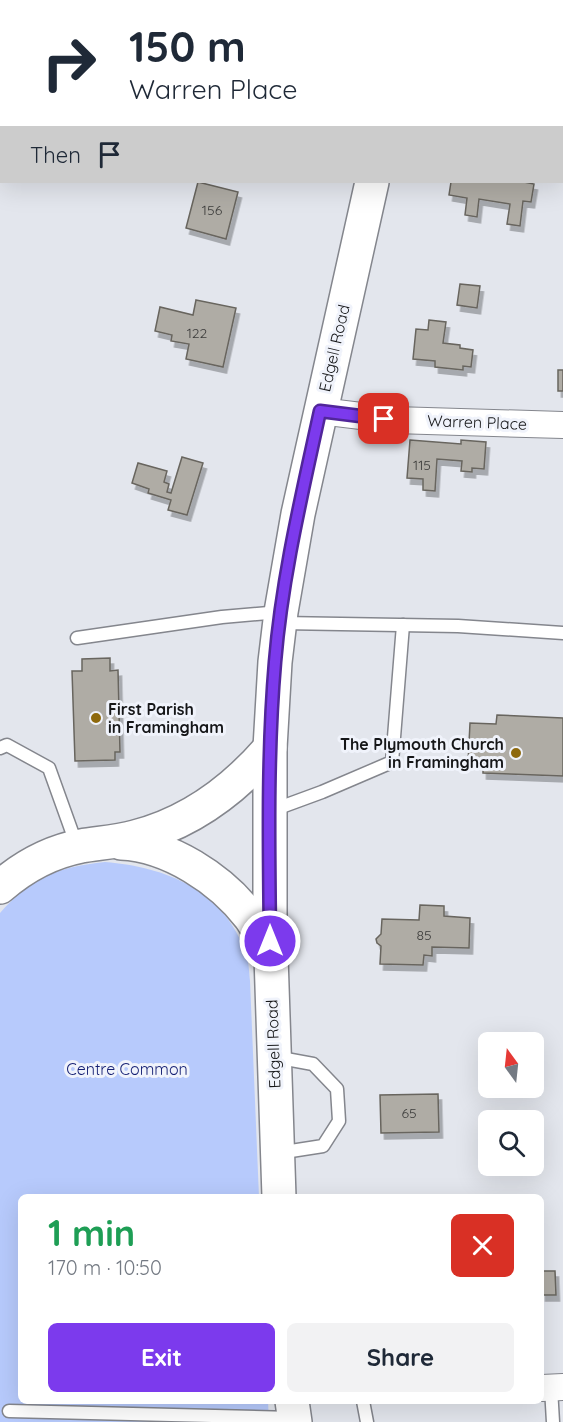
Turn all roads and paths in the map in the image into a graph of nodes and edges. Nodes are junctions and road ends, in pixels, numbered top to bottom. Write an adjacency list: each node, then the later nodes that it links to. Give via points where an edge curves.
1 (372, 183): 2 (main road, Edgell Road)
2 (320, 411): 3 (street, Warren Place, via 394,420); 4 (main road, Edgell Road)
3 (563, 425)
4 (280, 617): 5 (lane); 7 (lane, via 222,617); 9 (main road, Edgell Road)
5 (403, 625): 6 (lane); 10 (lane, via 392,762)
6 (563, 633)
7 (77, 638)
8 (0, 748): 11 (lane, via 7,745 49,768)
9 (270, 748): 10 (main road, Edgell Road); 11 (main road, via 240,780 200,810 155,831)
10 (270, 811): 13 (main road, Edgell Road)
11 (91, 845): 12 (main road, via 32,863); 13 (main road, via 131,844 155,850 199,871 249,916)
12 (0, 887)
13 (270, 955): 14 (main road, Edgell Road)
14 (274, 1057): 15 (main road, Edgell Road); 15 (lane, via 313,1064 337,1089 339,1121 323,1146)
15 (277, 1154): 16 (main road, Edgell Road)
16 (279, 1194)
17 (552, 1388): 22 (lane)
18 (364, 1404): 21 (lane)
19 (9, 1411): 20 (lane)
20 (294, 1414)
21 (367, 1422)
22 (553, 1422)

